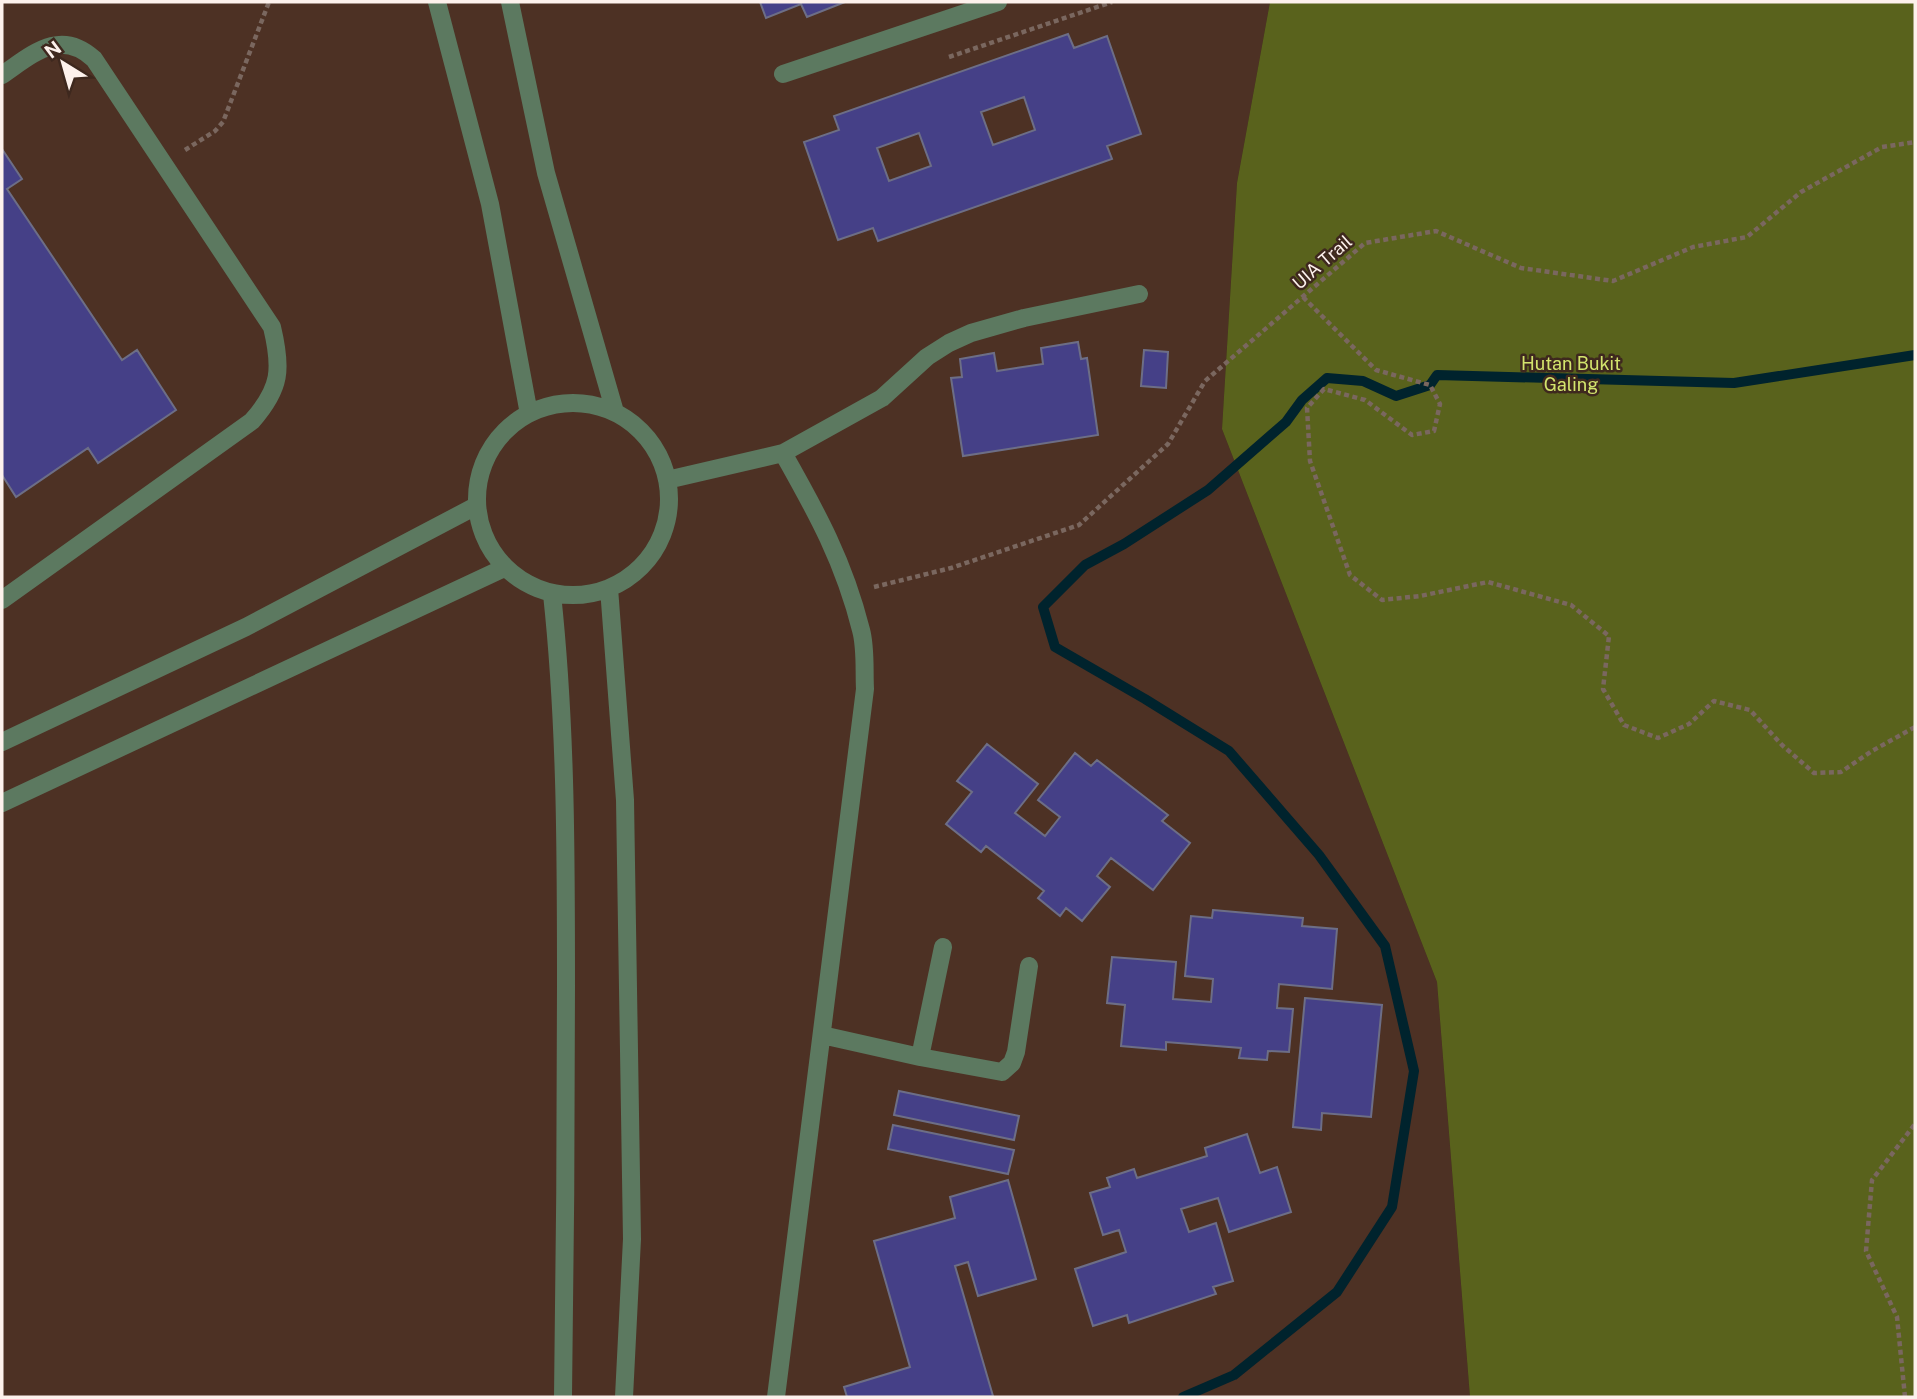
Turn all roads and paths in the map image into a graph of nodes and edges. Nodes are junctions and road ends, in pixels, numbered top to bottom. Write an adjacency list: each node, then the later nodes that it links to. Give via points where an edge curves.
1 (270, 2): 10 (path, via 223,122)
2 (437, 2): 14 (street, via 490,204)
3 (510, 2): 13 (street, via 546,173)
4 (998, 2): 7 (street)
5 (1112, 2): 6 (path)
6 (949, 57)
7 (783, 74)
8 (2, 75): 10 (street, via 50,46 69,44 82,49 94,59)
9 (1915, 142): 12 (path, UIA Trail, via 1882,147 1801,192 1747,237 1693,247 1613,281 1521,268 1436,231 1365,243)
10 (163, 164): 22 (street, via 272,327 278,354 269,401 251,421)
11 (1139, 294): 15 (street, via 971,333 927,357 882,398)
12 (1303, 297): 20 (path, UIA Trail, via 1205,381 1168,444 1079,525 951,568); 23 (path, via 1376,370 1430,385 1440,404 1434,431 1412,435 1365,400 1324,389 1307,408 1310,461 1350,575 1382,600 1488,582 1570,605 1609,636 1603,689 1624,725 1658,738 1689,724 1714,701 1750,710 1814,774 1841,772)
13 (615, 412): 14 (street, via 572,403); 16 (street, via 649,440)
14 (529, 414): 17 (street, via 510,426 484,462)
15 (783, 453): 16 (street); 20 (street, via 824,526)
16 (667, 480): 19 (street, via 670,502 658,544 629,578)
17 (476, 506): 18 (street, via 490,550); 24 (street, via 246,627)
18 (504, 568): 21 (street); 25 (street)
19 (609, 588): 21 (street, via 591,594); 32 (street, via 625,800 632,1239)
20 (849, 593): 28 (street, via 862,632 865,689)
21 (552, 594): 31 (street, via 560,666 566,862)
22 (2, 600)
23 (1915, 727)
24 (2, 743)
25 (2, 803)
26 (943, 947): 29 (street)
27 (1029, 966): 29 (street, via 1016,1052 1009,1068 992,1072)
28 (822, 1035): 29 (street); 33 (street)
29 (920, 1057)
30 (1915, 1124): 34 (path, via 1872,1180 1866,1251 1897,1317)
31 (563, 1397)
32 (624, 1397)
33 (776, 1397)
34 (1905, 1397)

